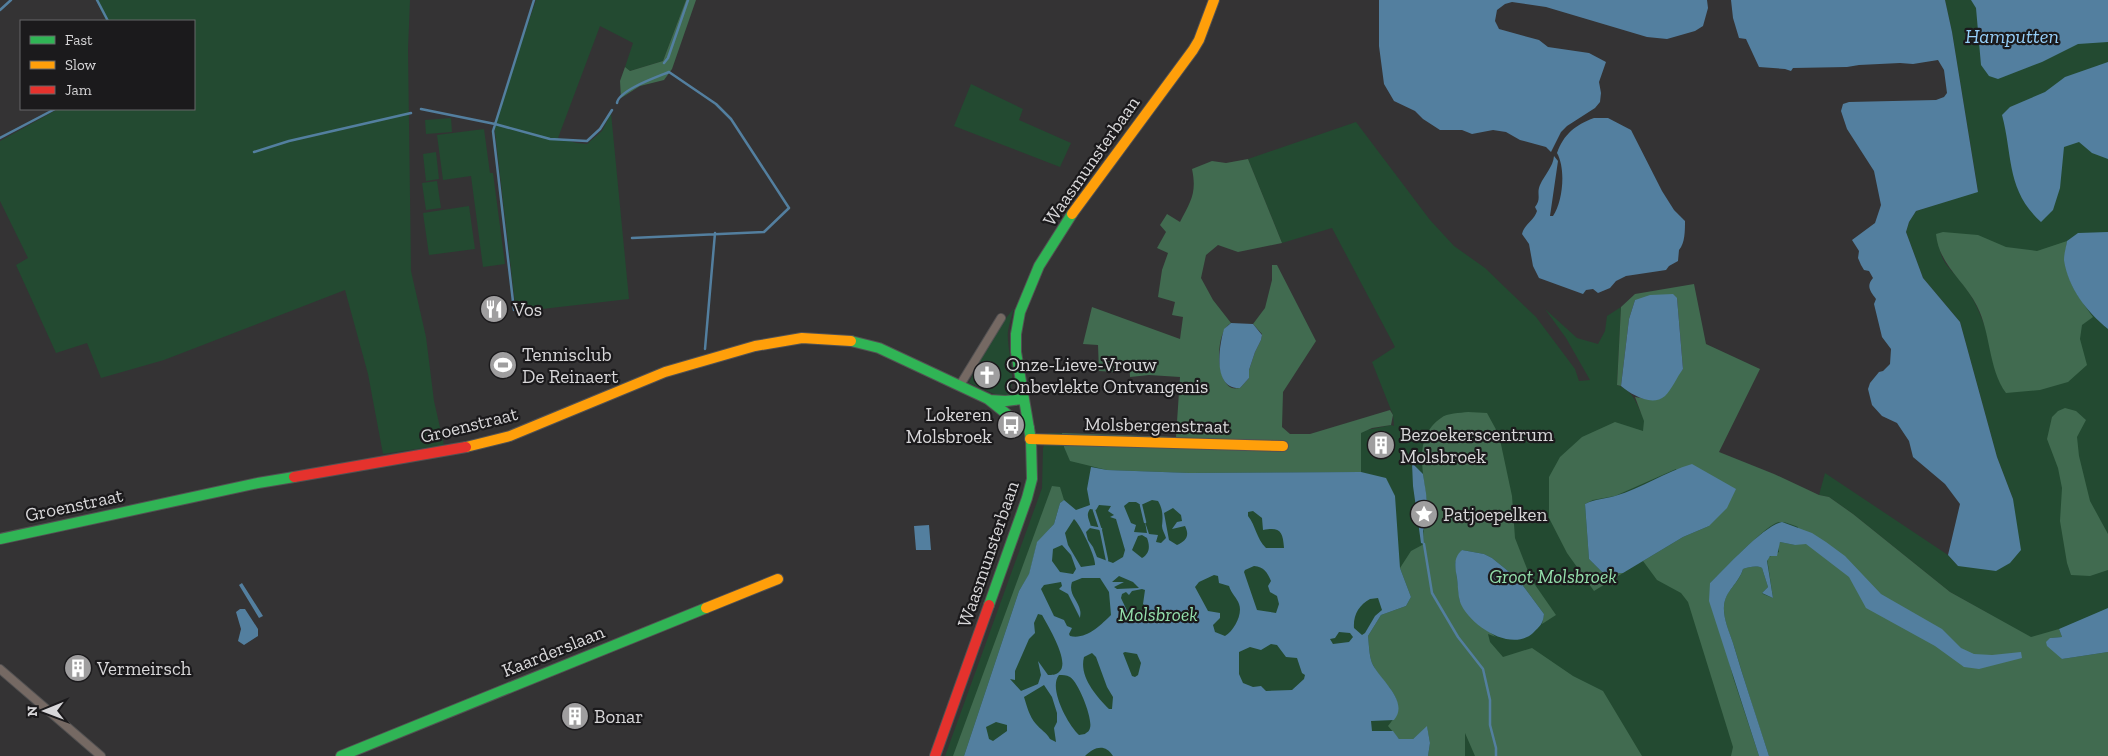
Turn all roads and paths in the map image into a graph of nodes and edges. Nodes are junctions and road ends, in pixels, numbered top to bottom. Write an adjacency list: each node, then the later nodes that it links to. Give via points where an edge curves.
1 (1214, 0): 4 (street, Waasmunsterbaan, via 1192,50 1072,215 1030,285 1021,305 1016,332)
2 (1001, 318): 3 (street)
3 (960, 385): 5 (street, Groenstraat); 9 (street, Groenstraat, via 879,348 852,341 802,338 755,346 665,372 510,436 467,447 258,483)
4 (1023, 399): 5 (street, Groenstraat); 6 (street, Waasmunsterbaan)
5 (988, 400): 6 (street, Groenstraat)
6 (1029, 427): 7 (street, Waasmunsterbaan)
7 (1030, 439): 8 (street, Molsbergenstraat); 14 (street, Waasmunsterbaan, via 1033,460 1027,498)
8 (1283, 446)
9 (0, 539)
10 (778, 579): 13 (street, Kaarderslaan)
11 (0, 669): 12 (street)
12 (101, 756)
13 (342, 756)
14 (935, 756)

